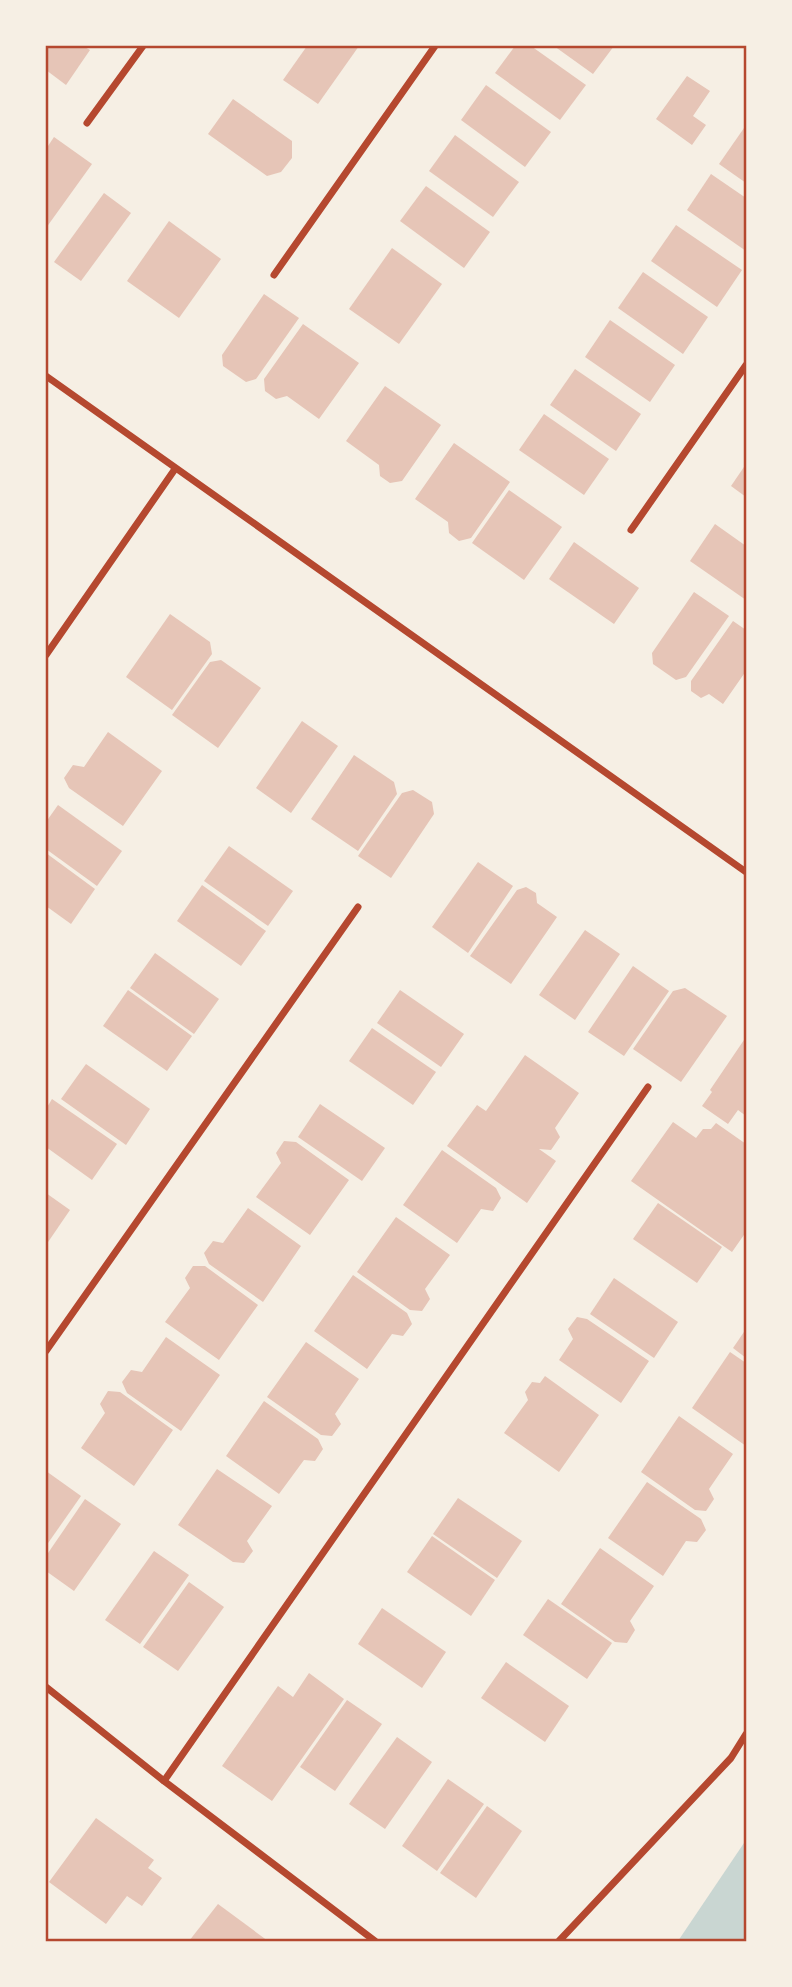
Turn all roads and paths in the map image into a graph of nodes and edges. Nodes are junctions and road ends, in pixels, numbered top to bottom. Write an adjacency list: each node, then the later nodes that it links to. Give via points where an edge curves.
1 (143, 46): 3 (street)
2 (435, 46): 4 (street)
3 (88, 123)
4 (274, 275)
5 (747, 365): 8 (street)
6 (46, 376): 7 (street)
7 (175, 469): 9 (street); 10 (street)
8 (631, 530)
9 (46, 655)
10 (747, 873)
11 (358, 907): 13 (street)
12 (648, 1087): 16 (street)
13 (46, 1351)
14 (46, 1687): 16 (street)
15 (747, 1734): 18 (street, via 731,1758)
16 (164, 1781): 17 (street)
17 (375, 1941)
18 (559, 1941)

